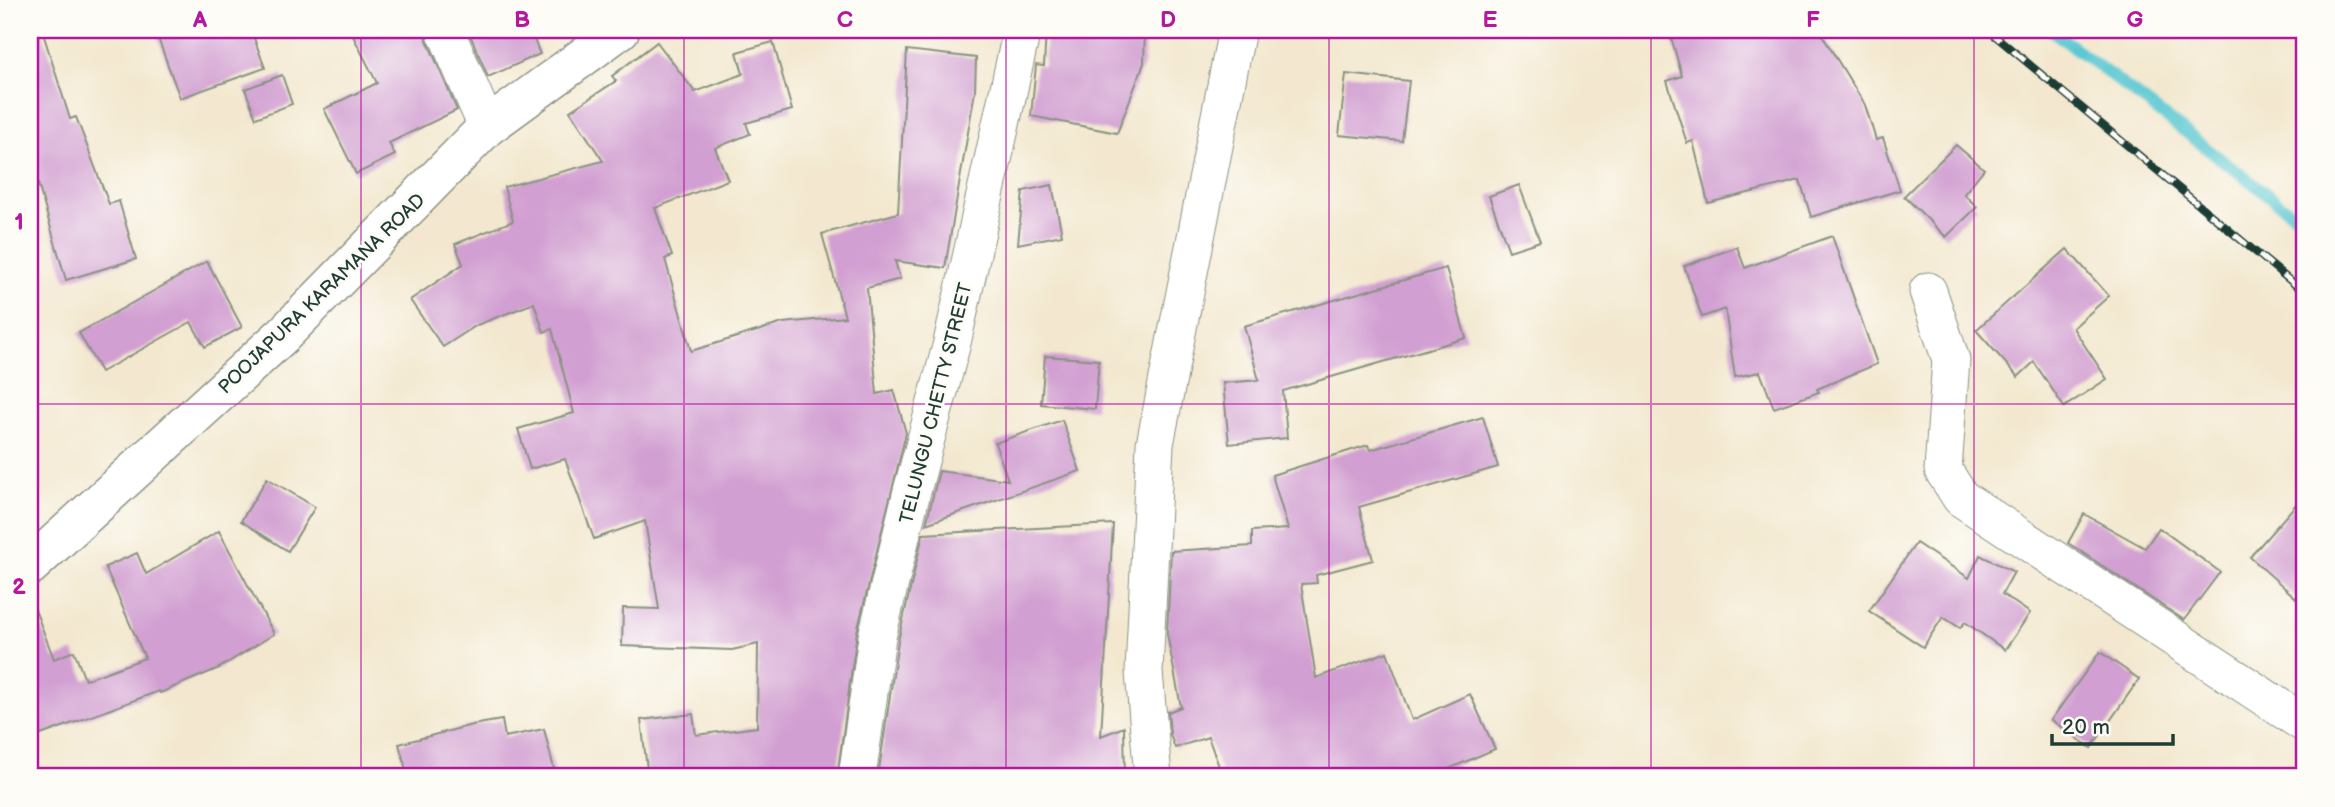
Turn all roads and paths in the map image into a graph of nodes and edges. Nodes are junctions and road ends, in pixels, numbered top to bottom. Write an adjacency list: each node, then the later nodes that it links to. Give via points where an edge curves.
1 (445, 30): 5 (street)
2 (620, 30): 5 (main road, POOJAPURA KARAMANA ROAD)
3 (1022, 30): 9 (street, TELUNGU CHETTY STREET, via 952,343 877,637)
4 (1237, 30): 10 (street, via 1155,444 1144,672)
5 (487, 127): 7 (main road, POOJAPURA KARAMANA ROAD, via 283,335)
6 (1928, 291): 8 (street, via 1951,360 1943,470 1961,498)
7 (31, 563)
8 (2305, 724)
9 (857, 777)
10 (1153, 777)

